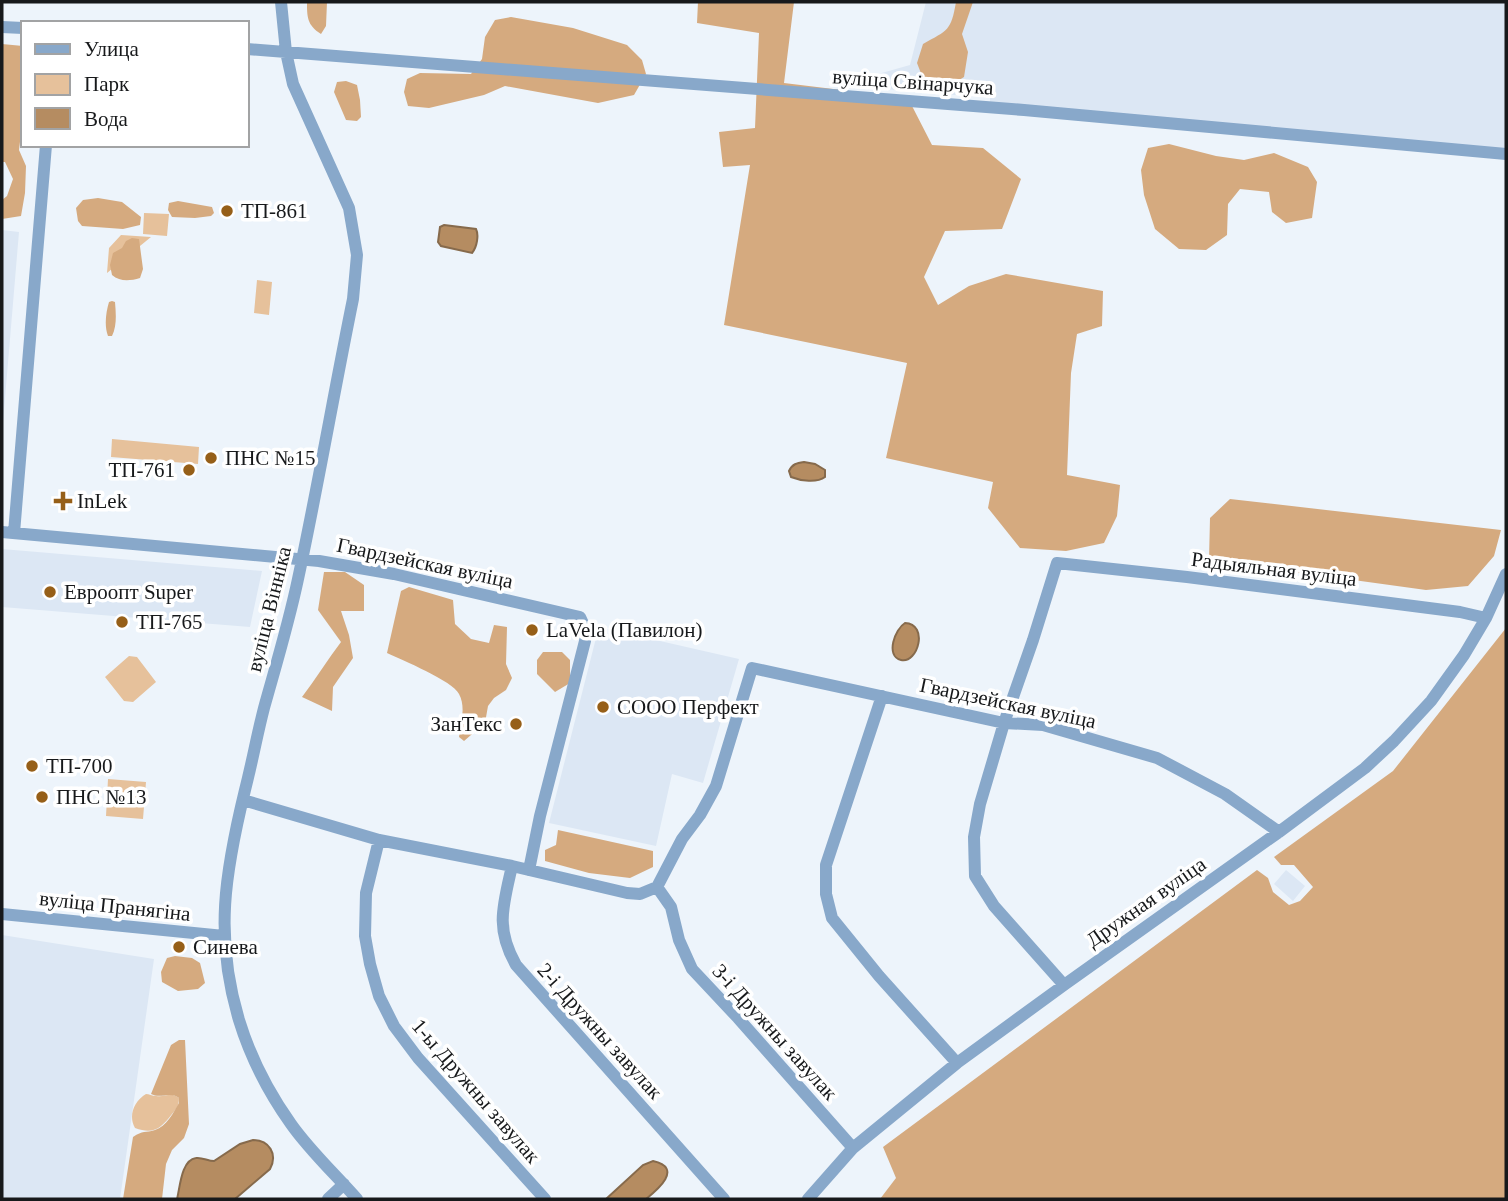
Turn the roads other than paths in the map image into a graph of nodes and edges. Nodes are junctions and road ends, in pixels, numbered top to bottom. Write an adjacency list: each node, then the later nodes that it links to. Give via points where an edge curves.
1 (281, 2): 5 (street, вуліца Вінніка)
2 (2, 27): 3 (street)
3 (21, 28)
4 (248, 48): 5 (street, вуліца Свінарчука)
5 (286, 52): 7 (street, вуліца Свінарчука); 9 (street, вуліца Вінніка, via 293,84 349,208 357,255 353,299)
6 (47, 147): 8 (street)
7 (1506, 154)
8 (8, 532): 9 (street, Гвардзейская вуліца)
9 (302, 559): 15 (street, вуліца Вінніка); 19 (street, Гвардзейская вуліца, via 394,574 580,617 585,641)
10 (1506, 574): 12 (street)
11 (1506, 600): 12 (street)
12 (1486, 618): 14 (street, Радыяльная вуліца, via 1057,563); 16 (street, Дружная вуліца, via 1431,701 1394,741 1366,768)
13 (882, 696): 14 (street, Гвардзейская вуліца); 20 (street, Гвардзейская вуліца, via 752,668 716,786); 24 (street, via 826,865 826,894 832,918)
14 (1004, 723): 16 (street, Гвардзейская вуліца, via 1043,725 1157,758 1225,794); 23 (street, via 980,804 974,837 975,876 994,906)
15 (243, 800): 17 (street); 22 (street, вуліца Вінніка, via 227,874)
16 (1279, 832): 23 (street, Дружная вуліца)
17 (379, 840): 18 (street); 29 (street, 1-ы Дружны завулак, via 366,893 365,936 379,996 418,1058)
18 (512, 866): 19 (street); 30 (street, 2-і Дружны завулак, via 502,909 506,948 516,965)
19 (529, 870): 20 (street, via 627,893 640,894)
20 (657, 887): 25 (street, 3-і Дружны завулак, via 671,906 692,969)
21 (2, 914): 22 (street, вуліца Пранягіна)
22 (224, 936): 26 (street, вуліца Вінніка, via 239,1019 266,1082 291,1125)
23 (1064, 985): 24 (street, Дружная вуліца)
24 (957, 1063): 25 (street, Дружная вуліца)
25 (853, 1148): 31 (street, Дружная вуліца)
26 (344, 1184): 27 (street); 28 (street, вуліца Вінніка)
27 (328, 1199)
28 (357, 1199)
29 (545, 1199)
30 (724, 1199)
31 (808, 1199)

